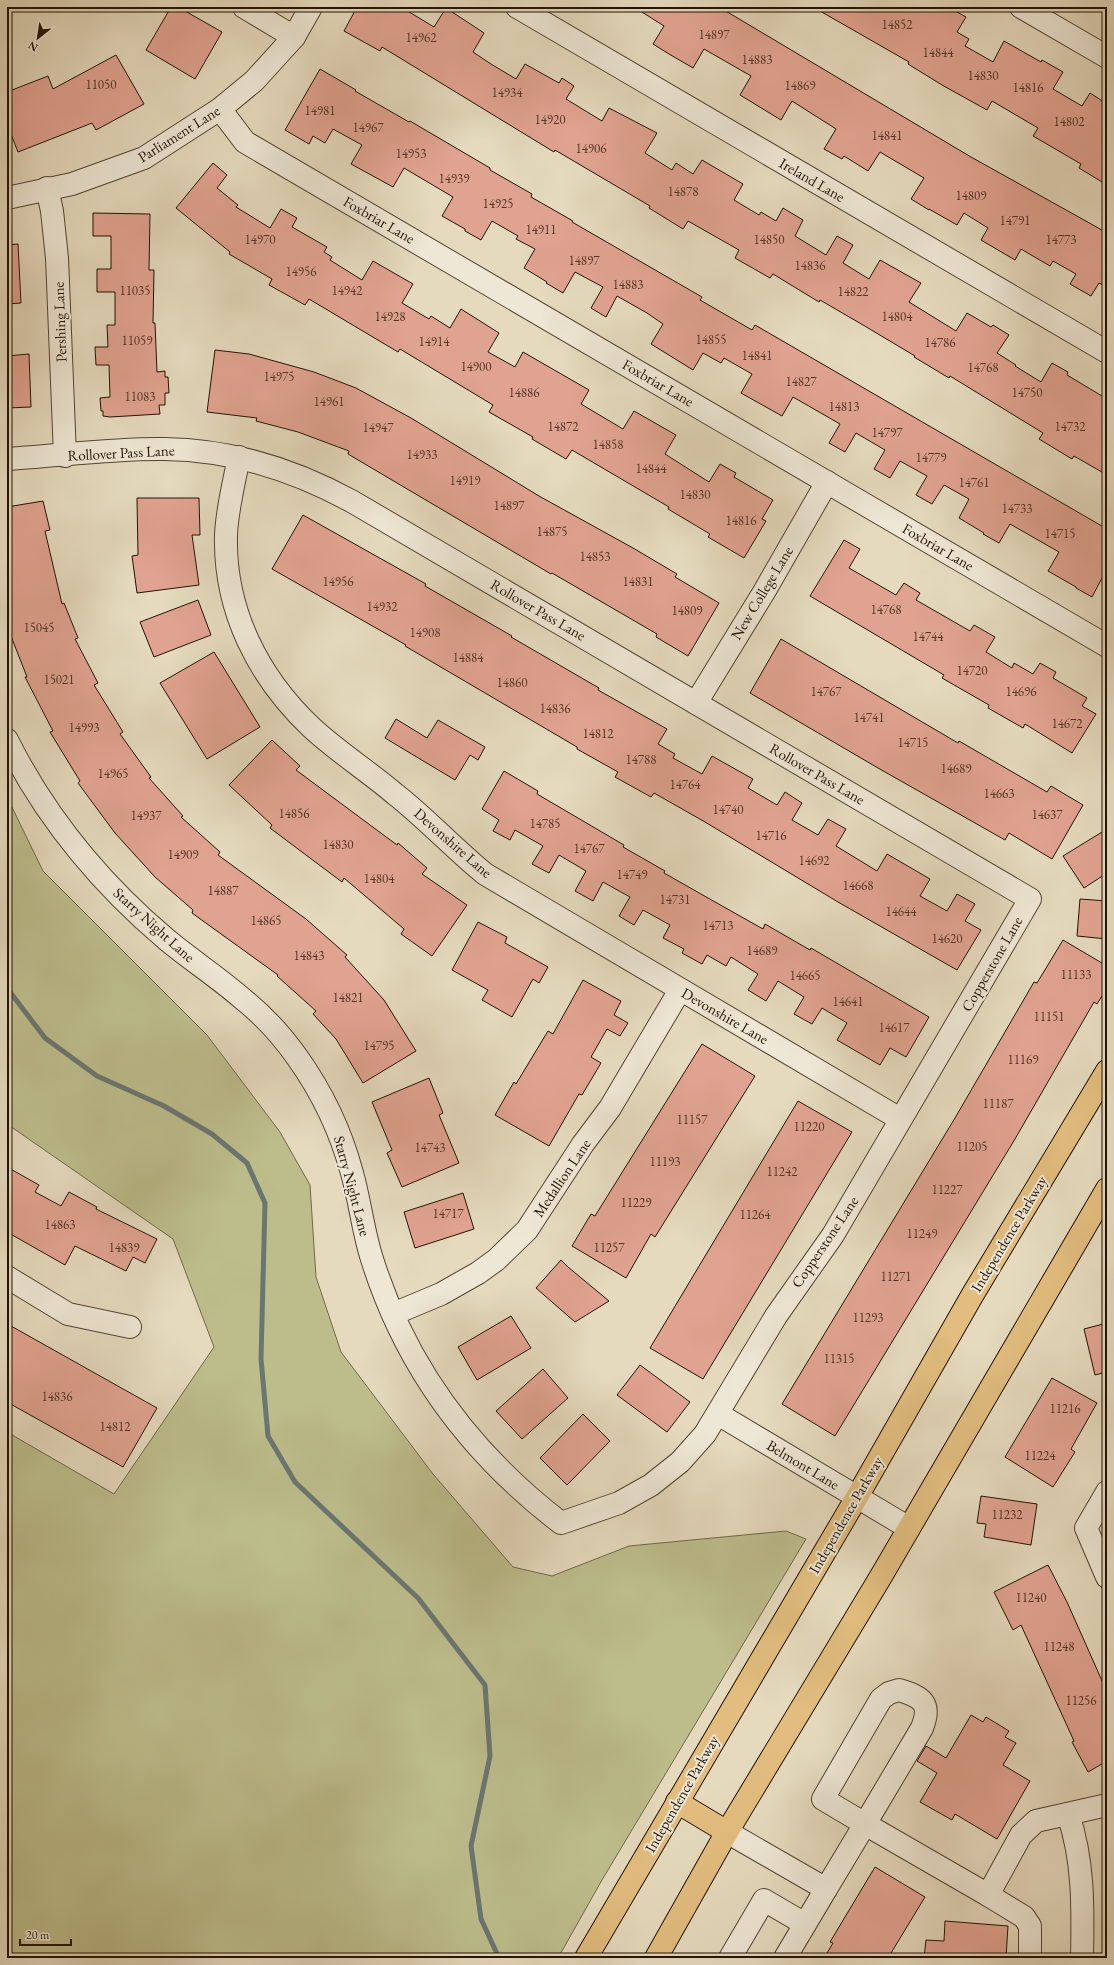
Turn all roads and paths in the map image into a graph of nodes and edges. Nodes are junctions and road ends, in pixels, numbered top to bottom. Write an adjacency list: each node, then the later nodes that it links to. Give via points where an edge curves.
1 (244, 7): 5 (street)
2 (311, 7): 5 (street, Parliament Lane)
3 (517, 7): 10 (street, Ireland Lane)
4 (1022, 7): 6 (street)
5 (294, 37): 7 (street, Parliament Lane, via 254,81)
6 (1107, 57)
7 (220, 110): 8 (street, Parliament Lane, via 144,158 72,184); 14 (street, Foxbriar Lane, via 245,142)
8 (47, 188): 9 (street, Parliament Lane); 11 (street, Pershing Lane, via 57,258)
9 (7, 198)
10 (1107, 352)
11 (65, 456): 12 (street, Rollover Pass Lane, via 166,449); 13 (street, Rollover Pass Lane)
12 (239, 457): 16 (street, Rollover Pass Lane, via 286,471 332,490); 19 (street, Devonshire Lane, via 228,513 228,574 244,632 260,665 280,692 300,716 329,742 404,801 485,874)
13 (7, 459)
14 (827, 482): 15 (street, Foxbriar Lane); 16 (street, New College Lane)
15 (1107, 646)
16 (696, 703): 18 (street, Rollover Pass Lane)
17 (7, 740): 24 (street, Starry Night Lane, via 49,810 96,871 140,917 245,1001 298,1058 325,1102 345,1150 372,1258)
18 (1030, 899): 21 (street, Copperstone Lane)
19 (680, 990): 21 (street, Devonshire Lane); 24 (street, Medallion Lane, via 613,1103 526,1230 496,1260 478,1273 441,1294)
20 (1107, 1071): 28 (main road, Independence Parkway, via 973,1294)
21 (900, 1119): 26 (street, Copperstone Lane, via 833,1235 786,1300)
22 (1107, 1189): 30 (main road)
23 (7, 1277): 25 (street, via 68,1314)
24 (393, 1314): 29 (street, Starry Night Lane, via 420,1368 458,1424 493,1464)
25 (130, 1327)
26 (718, 1414): 28 (street, Belmont Lane); 29 (street, Copperstone Lane, via 689,1453 651,1485 619,1502)
27 (1107, 1492): 31 (street, via 1086,1528)
28 (857, 1497): 30 (street, Belmont Lane); 32 (main road, Independence Parkway)
29 (561, 1523)
30 (909, 1528): 36 (main road)
31 (1107, 1577)
32 (677, 1802): 36 (main road); 40 (main road, Independence Parkway)
33 (1107, 1805): 34 (street)
34 (1068, 1814): 38 (street, via 1036,1821 1021,1835); 45 (street, via 1079,1851 1084,1899)
35 (865, 1824): 35 (street, via 928,1714 925,1704 913,1694 899,1690 881,1699 823,1799); 37 (street); 38 (street)
36 (727, 1832): 37 (street); 41 (main road)
37 (826, 1889): 39 (street)
38 (988, 1895): 44 (street, via 1024,1918 1030,1926)
39 (805, 1924): 42 (street, via 764,1900); 43 (street)
40 (586, 1958)
41 (656, 1958)
42 (730, 1958)
43 (785, 1958)
44 (1030, 1958)
45 (1082, 1958)

